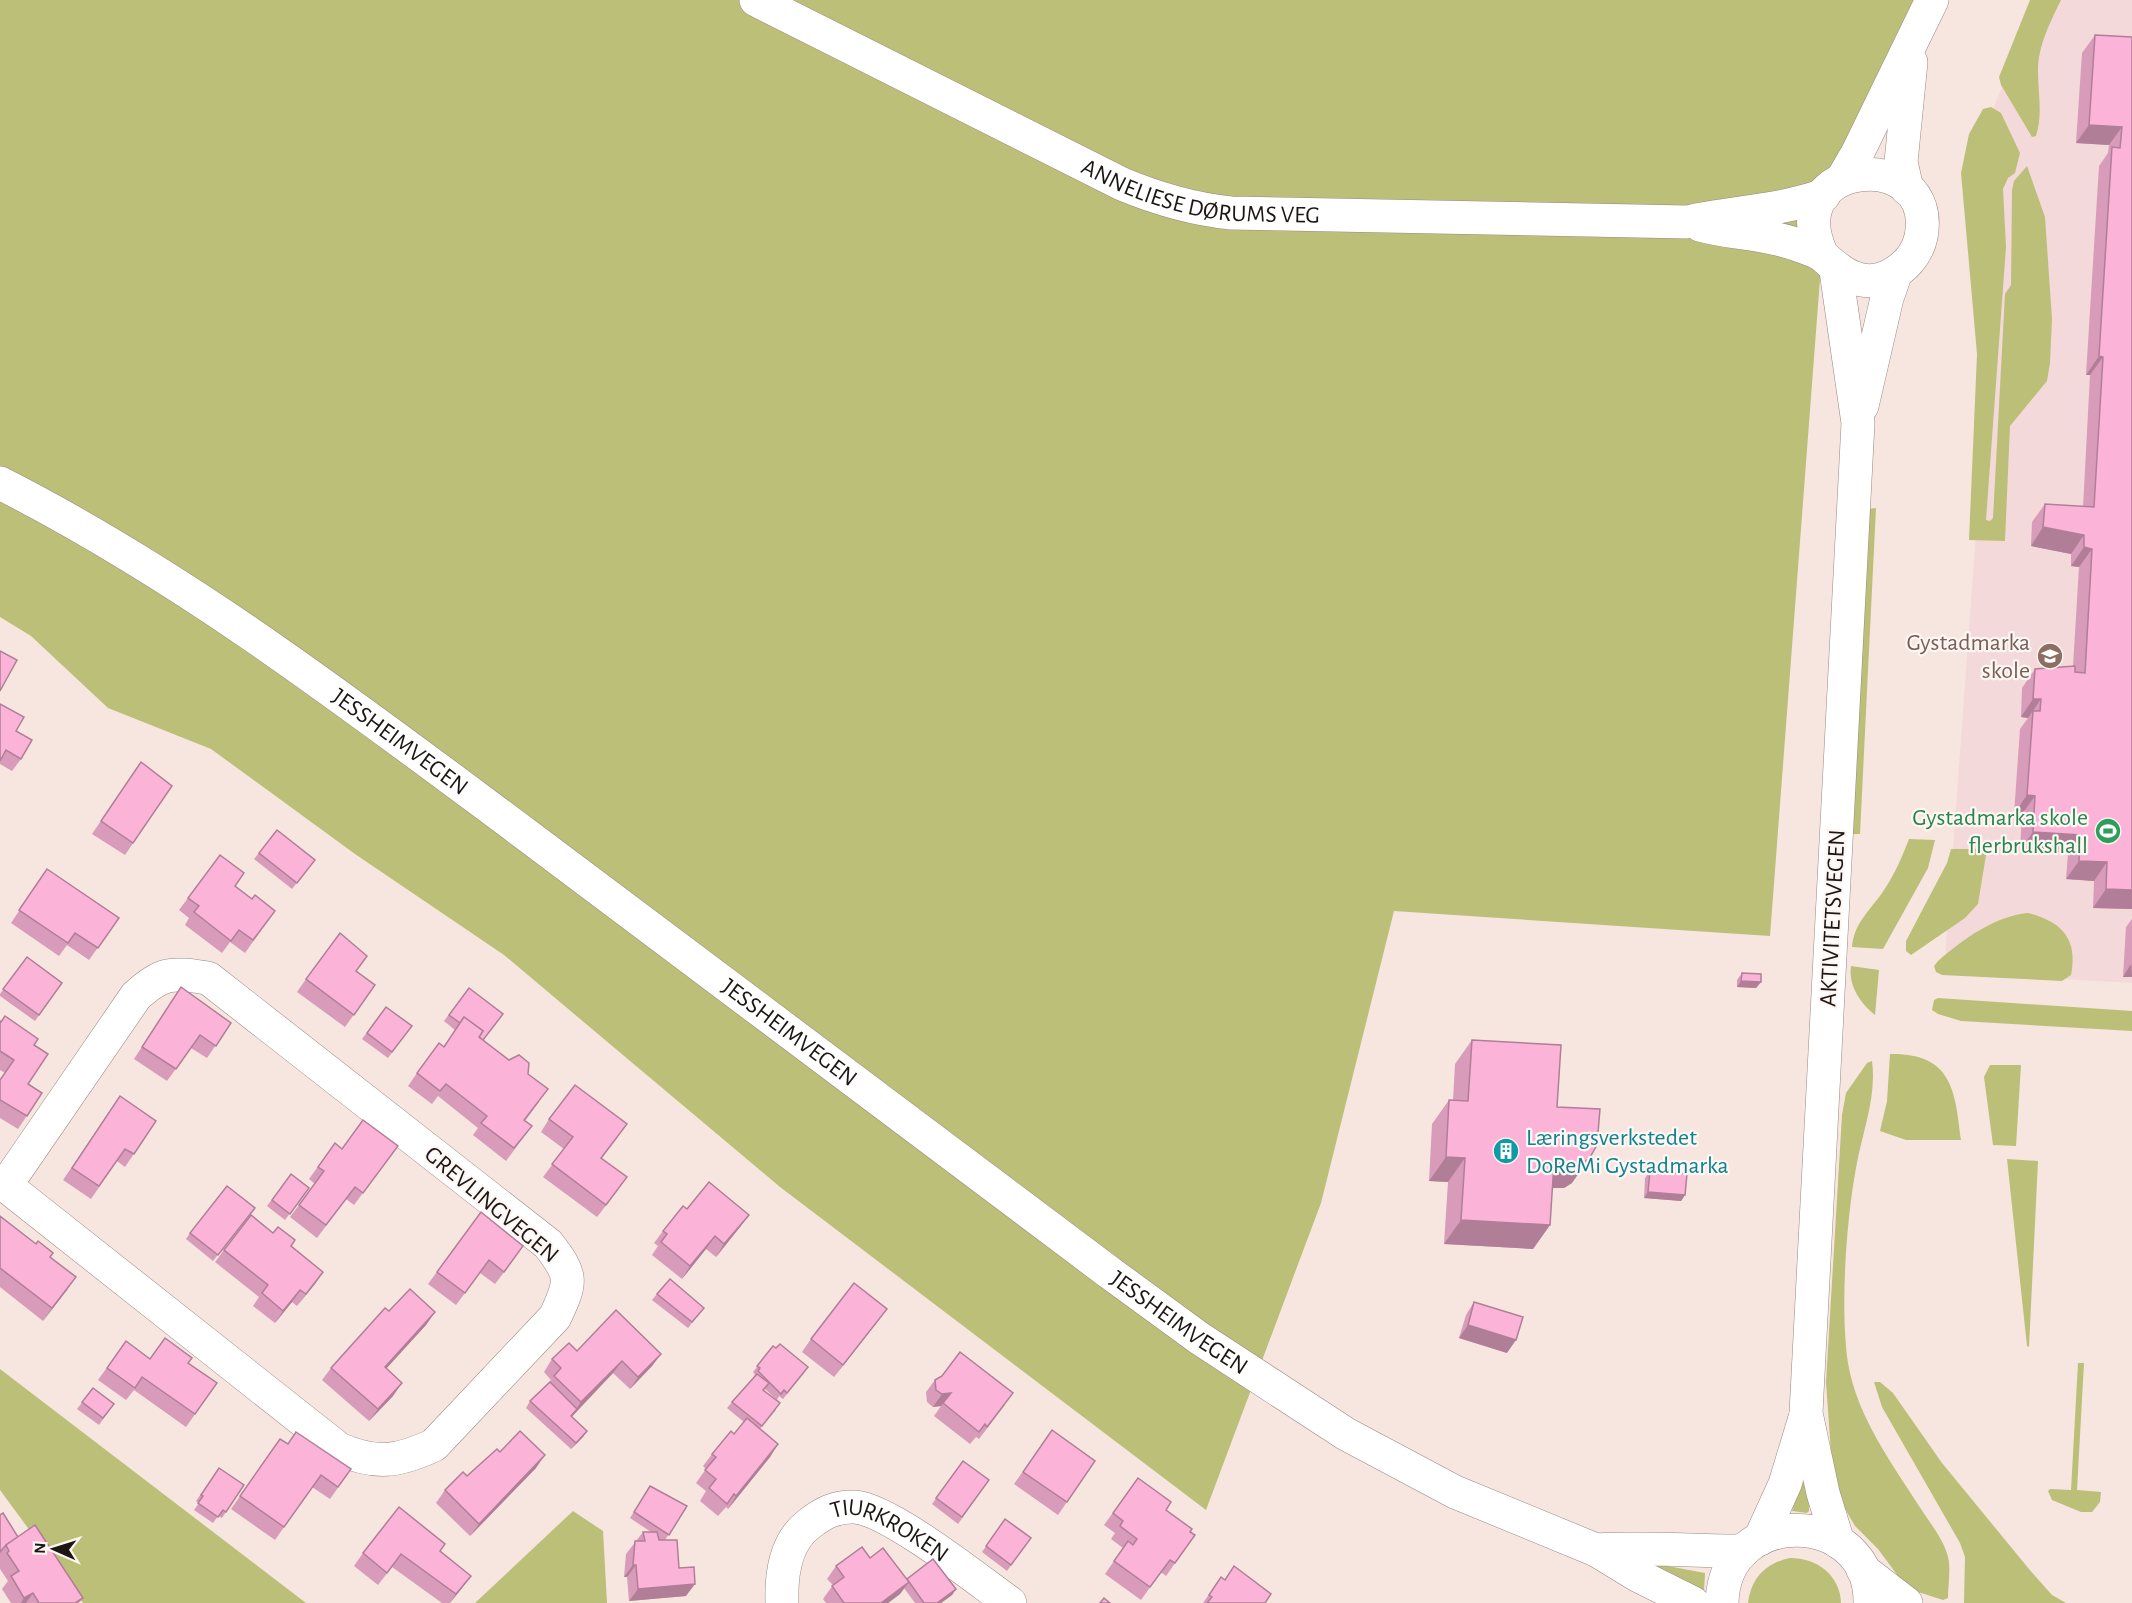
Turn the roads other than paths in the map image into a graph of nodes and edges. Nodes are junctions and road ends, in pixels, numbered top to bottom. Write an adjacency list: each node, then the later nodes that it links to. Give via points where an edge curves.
1 (756, 0): 6 (street, ANNELIESE DØRUMS VEG, via 1122,184 1184,206 1231,213)
2 (1932, 0): 3 (street)
3 (1913, 42): 4 (street); 5 (street, via 1900,162)
4 (1833, 187): 5 (street, via 1858,173 1876,173); 6 (street, ANNELIESE DØRUMS VEG, via 1797,205); 7 (street, via 1818,204 1813,224 1816,242)
5 (1907, 189): 8 (street, via 1918,207 1922,231 1912,258)
6 (1687, 222): 7 (street, ANNELIESE DØRUMS VEG, via 1729,233 1771,237)
7 (1829, 263): 8 (street, via 1849,277 1866,280); 9 (street, AKTIVITETSVEGEN, via 1846,325)
8 (1896, 272): 9 (street, AKTIVITETSVEGEN)
9 (1858, 423): 12 (street, AKTIVITETSVEGEN)
10 (0, 483): 15 (street, JESSHEIMVEGEN, via 178,585 298,668 1198,1338 1355,1439 1455,1492)
11 (3, 1183): 11 (street, GREVLINGVEGEN, via 339,1449 363,1459 389,1461 434,1445 555,1317 567,1292 566,1267 548,1244 208,978 177,974 155,980 136,996)
12 (1806, 1413): 13 (street, AKTIVITETSVEGEN); 14 (street, AKTIVITETSVEGEN, via 1785,1484)
13 (1838, 1542): 14 (street, JESSHEIMVEGEN, via 1800,1529 1779,1531); 16 (street)
14 (1751, 1545): 15 (street, JESSHEIMVEGEN, via 1681,1551 1641,1547); 20 (street, AKTIVITETSVEGEN, via 1726,1578)
15 (1596, 1550): 19 (street, JESSHEIMVEGEN)
16 (1863, 1570): 21 (street); 22 (street)
17 (782, 1603): 18 (street, TIURKROKEN, via 781,1575 792,1545 806,1526 826,1510 855,1507 886,1517)
18 (1010, 1603)
19 (1693, 1603)
20 (1722, 1603)
21 (1870, 1603)
22 (1906, 1603)

